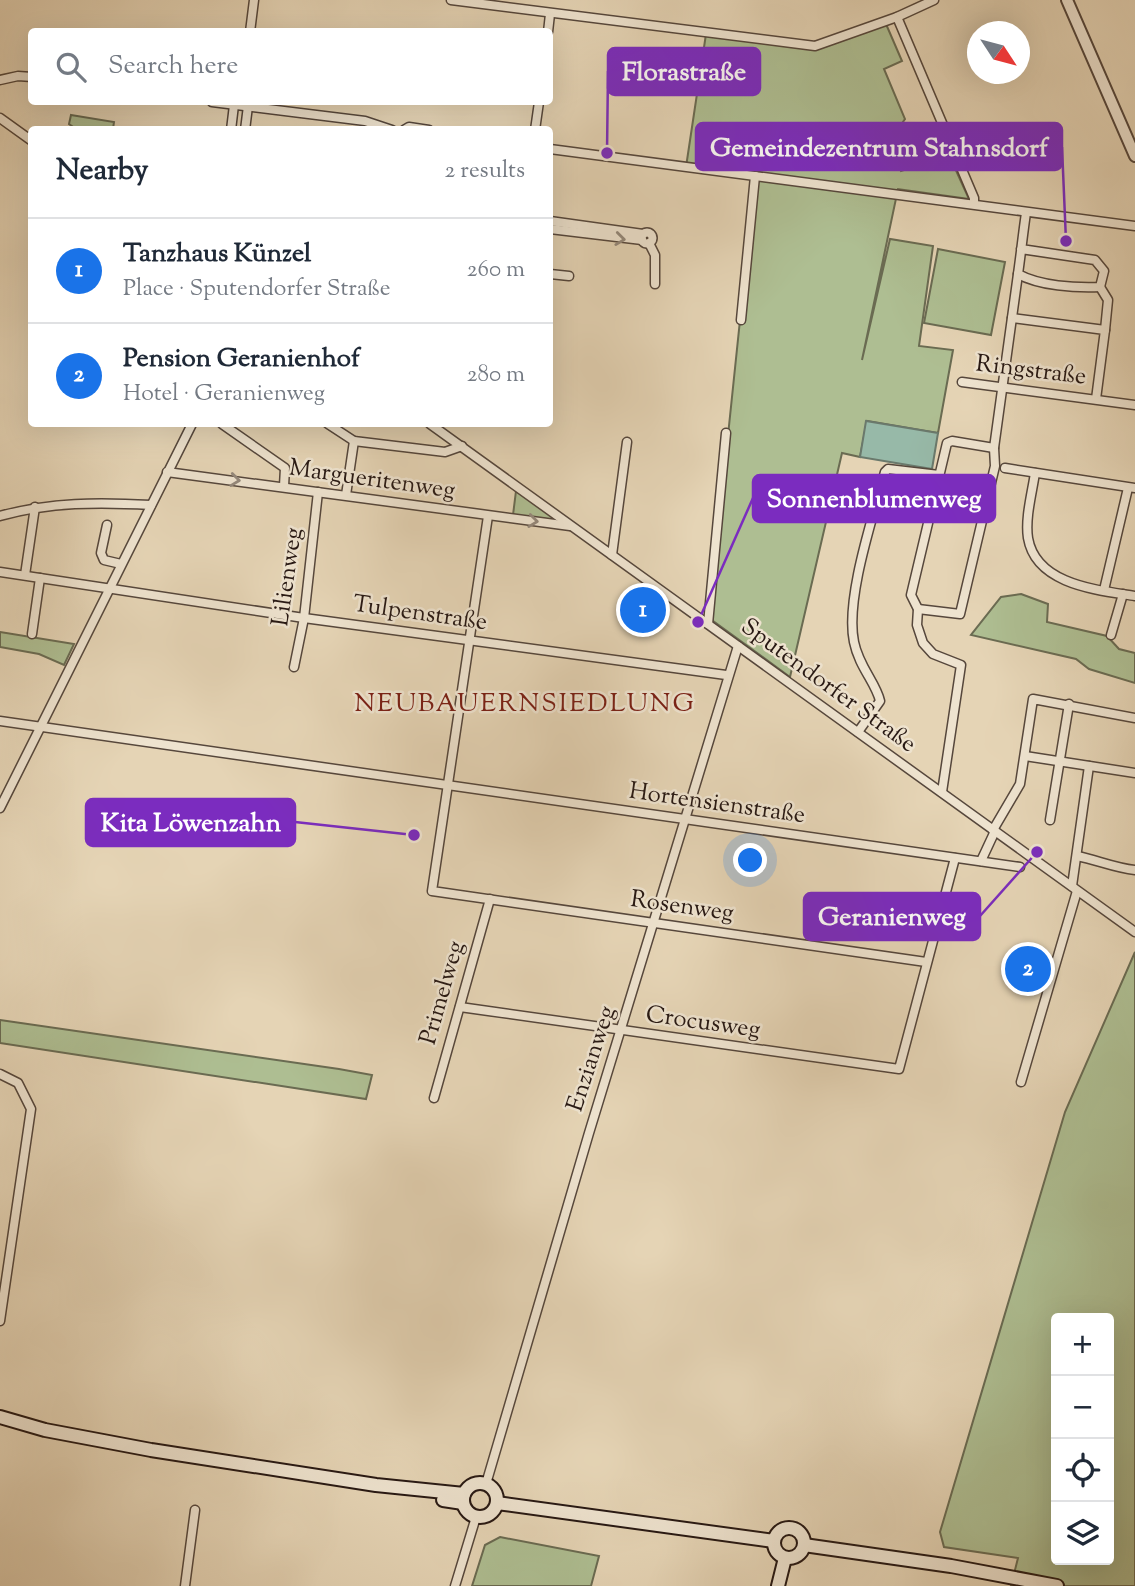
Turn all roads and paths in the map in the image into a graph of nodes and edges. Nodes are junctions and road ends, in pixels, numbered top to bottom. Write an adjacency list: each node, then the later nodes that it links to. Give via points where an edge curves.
1 (254, 0): 7 (street)
2 (451, 0): 5 (street)
3 (934, 0): 6 (street)
4 (1067, 0): 22 (street)
5 (550, 14): 6 (street, via 815,46); 8 (street)
6 (897, 17): 24 (street)
7 (250, 28)
8 (548, 28)
9 (28, 77): 10 (street)
10 (0, 80)
11 (241, 105): 16 (street)
12 (241, 105): 17 (street)
13 (248, 105): 18 (street)
14 (539, 105): 19 (street)
15 (0, 118): 20 (street)
16 (233, 126)
17 (244, 126)
18 (380, 126)
19 (536, 126)
20 (28, 138)
21 (553, 149): 23 (street)
22 (1135, 156)
23 (755, 176): 24 (street); 37 (street)
24 (974, 204): 25 (street)
25 (1026, 213): 27 (street); 30 (street)
26 (553, 222): 29 (street)
27 (1135, 226)
28 (553, 229): 29 (street, one-way to 29)
29 (645, 239): 34 (street, via 655,255)
30 (1021, 249): 32 (street); 35 (street, Ringstraße, via 1096,260 1104,271)
31 (553, 274): 33 (street)
32 (1018, 274): 35 (street, via 1030,280); 36 (street)
33 (569, 276)
34 (654, 284)
35 (1100, 287): 38 (street, Ringstraße, via 1108,299)
36 (1012, 318): 38 (street, Ringstraße); 40 (street)
37 (741, 320)
38 (1105, 330): 41 (street, Ringstraße)
39 (962, 382): 40 (street, Ringstraße)
40 (1002, 391): 41 (street, Ringstraße); 51 (street)
41 (1096, 399): 42 (street, Ringstraße)
42 (1135, 405)
43 (190, 427): 53 (street)
44 (226, 427): 56 (street, via 285,468)
45 (332, 427): 48 (street)
46 (434, 427): 50 (street, Sputendorfer Straße)
47 (726, 433): 77 (street)
48 (354, 442): 50 (street, via 445,452); 59 (street)
49 (627, 442): 66 (street)
50 (462, 446): 65 (street, Sputendorfer Straße)
51 (994, 448): 55 (street, via 951,441); 75 (street, via 995,466 960,614)
52 (1005, 468): 54 (street)
53 (167, 472): 56 (street, Margueritenweg, one-way to 56); 60 (street)
54 (1035, 473): 57 (street); 72 (street, via 1028,524 1031,548 1051,573)
55 (939, 475): 75 (street, via 911,587); 88 (street, via 885,472 852,624 859,662 880,701)
56 (284, 486): 58 (street, Margueritenweg)
57 (1132, 488): 72 (street)
58 (318, 492): 59 (street, Margueritenweg); 76 (street, Lilienweg)
59 (346, 495): 63 (street, Margueritenweg)
60 (151, 505): 61 (street, via 83,502); 67 (street)
61 (35, 507): 62 (street); 69 (street)
62 (0, 516)
63 (488, 516): 65 (street, Margueritenweg, one-way to 65); 80 (street)
64 (107, 525): 67 (street, via 101,553 104,560)
65 (572, 526): 66 (street, Sputendorfer Straße)
66 (612, 555): 77 (street, Sputendorfer Straße)
67 (121, 564): 71 (street)
68 (0, 572): 69 (street, Tulpenstraße)
69 (25, 575): 70 (street, Tulpenstraße)
70 (40, 578): 71 (street, Tulpenstraße); 78 (street)
71 (108, 589): 76 (street, Tulpenstraße); 87 (street)
72 (1104, 590): 73 (street)
73 (1123, 594): 74 (street); 79 (street)
74 (1135, 596)
75 (918, 609): 94 (street, via 923,642 933,654 961,665)
76 (304, 618): 80 (street, Tulpenstraße); 82 (street, Lilienweg)
77 (708, 624): 81 (street, Sputendorfer Straße)
78 (32, 634)
79 (1111, 635)
80 (468, 639): 83 (street, Tulpenstraße); 93 (street)
81 (738, 646): 83 (street, Enzianweg); 88 (street, Sputendorfer Straße)
82 (294, 667)
83 (726, 675): 96 (street, Enzianweg)
84 (1069, 704): 85 (street); 89 (street, via 1033,699); 90 (street)
85 (1135, 718)
86 (0, 721): 87 (street, Hortensienstraße)
87 (38, 726): 93 (street, Hortensienstraße); 95 (street)
88 (859, 732): 94 (street, Sputendorfer Straße)
89 (1025, 756): 90 (street); 98 (street, via 1018,791)
90 (1062, 762): 91 (street); 97 (street)
91 (1089, 766): 92 (street); 99 (street)
92 (1135, 773)
93 (447, 786): 96 (street, Hortensienstraße); 105 (street, Rosenweg, via 432,891)
94 (942, 792): 98 (street, Sputendorfer Straße)
95 (0, 808)
96 (686, 819): 100 (street, Hortensienstraße); 106 (street, Enzianweg)
97 (1051, 820)
98 (994, 830): 101 (street); 104 (street, Sputendorfer Straße)
99 (1077, 856): 103 (street); 104 (street)
100 (955, 858): 101 (street, Hortensienstraße); 108 (street)
101 (981, 861): 102 (street, Hortensienstraße)
102 (1020, 867)
103 (1135, 870)
104 (1074, 889): 107 (street, Sputendorfer Straße); 112 (street)
105 (490, 899): 106 (street, Rosenweg); 109 (street, Primelweg)
106 (654, 922): 108 (street, Rosenweg); 110 (street, Enzianweg)
107 (1135, 932)
108 (926, 962): 110 (street, Crocusweg, via 899,1069)
109 (460, 1007): 110 (street, Crocusweg); 113 (street, Primelweg)
110 (622, 1031): 117 (street, Enzianweg)
111 (0, 1074): 114 (street, via 19,1083 30,1109)
112 (1021, 1082)
113 (434, 1098)
114 (0, 1321)
115 (0, 1418): 118 (main road, via 151,1450)
116 (0, 1430): 118 (main road, via 191,1463)
117 (486, 1485): 118 (main road, via 471,1486); 119 (main road, via 495,1492)
118 (464, 1499): 121 (main road, via 468,1512)
119 (497, 1503): 121 (main road, via 490,1514); 122 (main road)
120 (195, 1510): 125 (street)
121 (476, 1517): 126 (street)
122 (774, 1541): 123 (main road, via 779,1532 794,1529 802,1535); 124 (main road, via 775,1550)
123 (804, 1545): 124 (main road, via 799,1554); 128 (main road)
124 (785, 1558): 127 (main road)
125 (185, 1586)
126 (455, 1586)
127 (778, 1586)
128 (1057, 1586)

